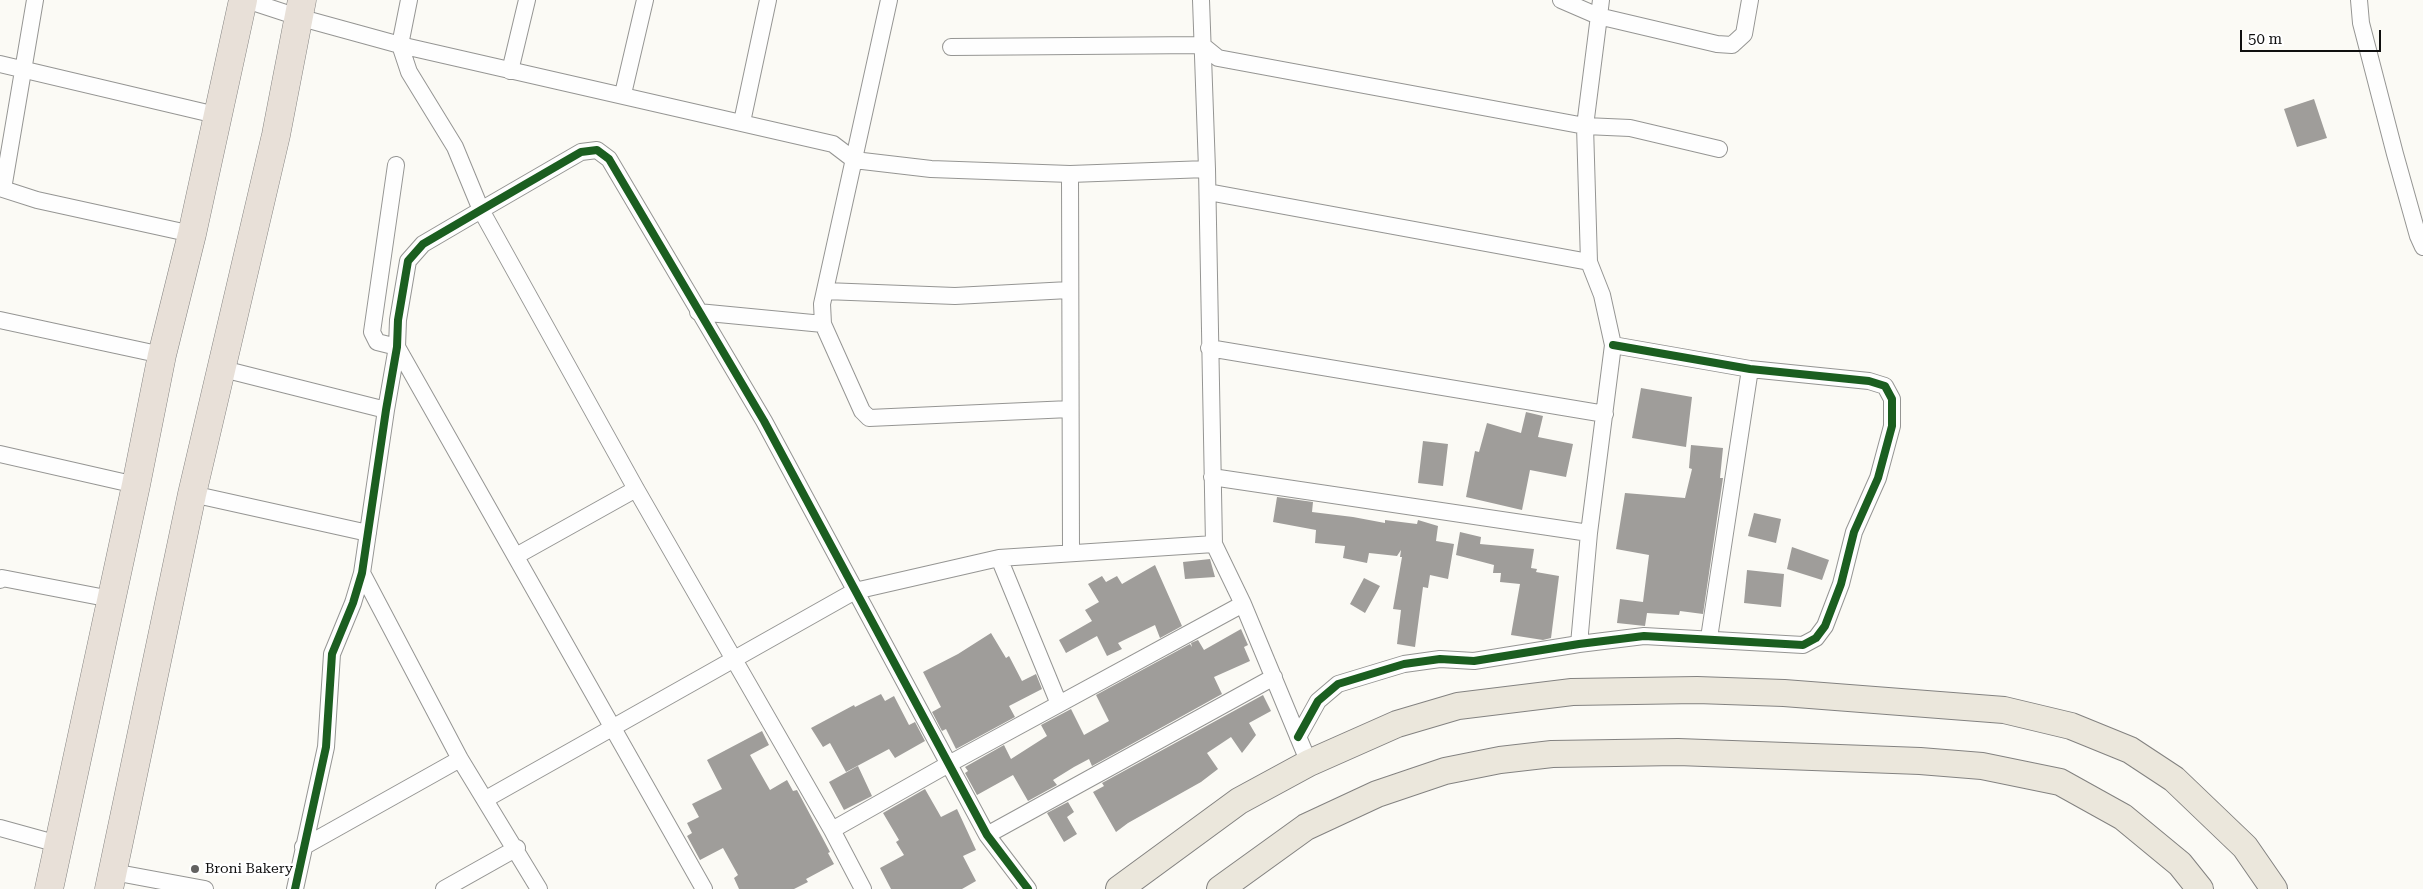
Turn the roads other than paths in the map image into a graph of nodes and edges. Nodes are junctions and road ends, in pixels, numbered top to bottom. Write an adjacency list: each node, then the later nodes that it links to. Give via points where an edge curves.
1 (35, 0): 18 (street)
2 (244, 0): 13 (street); 21 (highway)
3 (409, 0): 14 (street)
4 (527, 0): 19 (street)
5 (646, 0): 20 (street)
6 (768, 0): 22 (street)
7 (889, 0): 25 (street)
8 (1201, 0): 15 (street)
9 (1561, 0): 12 (street)
10 (1750, 0): 12 (street, via 1744,34 1732,45 1717,44)
11 (2359, 0): 33 (street, via 2361,23)
12 (1600, 8): 23 (street)
13 (300, 9): 14 (street); 44 (highway, via 276,135)
14 (400, 45): 19 (street); 31 (street, via 409,72 455,147)
15 (1202, 45): 16 (street); 23 (street, via 1218,58); 27 (street)
16 (951, 47)
17 (0, 64): 18 (street)
18 (25, 68): 21 (street); 29 (street)
19 (510, 71): 20 (street)
20 (623, 94): 22 (street)
21 (216, 115): 32 (highway)
22 (742, 122): 25 (street, via 833,144)
23 (1586, 126): 24 (street, via 1630,128); 34 (street)
24 (1719, 149)
25 (854, 160): 28 (street, via 931,169); 36 (street)
26 (396, 165): 41 (street, via 372,332 377,342)
27 (1207, 169): 28 (street); 30 (street)
28 (1070, 174): 35 (street)
29 (2, 189): 32 (street, via 37,200)
30 (1208, 192): 34 (street); 42 (street)
31 (481, 210): 37 (street, via 580,152 597,150 609,159); 41 (street, via 424,244 408,261); 52 (street)
32 (192, 234): 43 (highway)
33 (2423, 247)
34 (1589, 262): 40 (street, via 1602,295)
35 (1069, 290): 36 (street, via 955,296); 46 (street)
36 (825, 291): 39 (street)
37 (698, 312): 39 (street); 62 (street, via 764,421)
38 (0, 320): 43 (street)
39 (823, 324): 46 (street, via 862,411 869,418)
40 (1613, 345): 45 (street); 48 (street)
41 (397, 347): 47 (street); 58 (street)
42 (1209, 348): 48 (street); 50 (street)
43 (162, 355): 51 (highway)
44 (223, 369): 47 (street); 53 (highway)
45 (1750, 369): 65 (street); 65 (street, via 1869,381 1885,386 1892,399 1892,426 1878,478 1854,532 1841,584 1825,626 1816,638 1803,645)
46 (1070, 409): 57 (street)
47 (386, 410): 54 (street)
48 (1605, 414): 55 (street)
49 (0, 454): 51 (street)
50 (1212, 477): 55 (street); 56 (street)
51 (136, 485): 63 (highway)
52 (636, 489): 58 (street); 67 (street)
53 (192, 494): 54 (street); 82 (highway)
54 (368, 533): 60 (street)
55 (1589, 533): 66 (street)
56 (1214, 544): 57 (street); 64 (street)
57 (1071, 553): 59 (street)
58 (516, 556): 70 (street)
59 (999, 558): 62 (street); 69 (street)
60 (362, 573): 72 (street); 80 (street, via 332,654 326,747)
61 (0, 580): 63 (street)
62 (855, 591): 67 (street); 74 (street)
63 (111, 599): 79 (highway)
64 (1243, 604): 68 (street); 69 (street)
65 (1709, 638): 66 (street, via 1644,636)
66 (1579, 644): 71 (street, via 1474,661 1440,659 1404,664 1338,684 1318,702)
67 (734, 661): 70 (street); 77 (street)
68 (1274, 677): 71 (street); 78 (street)
69 (1059, 704): 74 (street)
70 (613, 727): 75 (street); 88 (street)
71 (1298, 738): 73 (street)
72 (460, 759): 75 (street); 80 (street)
73 (1308, 763): 91 (main road, via 1239,801); 94 (main road, via 1397,724 1458,706 1572,692 1697,690 2004,710 2071,726 2130,750 2174,779 2244,847)
74 (947, 764): 77 (street); 78 (street)
75 (486, 799): 81 (street)
76 (0, 828): 79 (street)
77 (832, 830): 89 (street)
78 (987, 835): 90 (street)
79 (58, 844): 83 (highway)
80 (303, 846): 85 (street)
81 (516, 848): 86 (street); 87 (street)
82 (111, 880): 84 (street)
83 (49, 889)
84 (205, 889)
85 (295, 889)
86 (444, 889)
87 (539, 889)
88 (704, 889)
89 (863, 889)
90 (1028, 889)
91 (1119, 889)
92 (1220, 889): 93 (main road, via 1306,827 1385,791 1446,771 1552,754 1678,752 1920,761 1982,766 2060,782 2123,817 2180,864)
93 (2200, 889)
94 (2274, 889)

